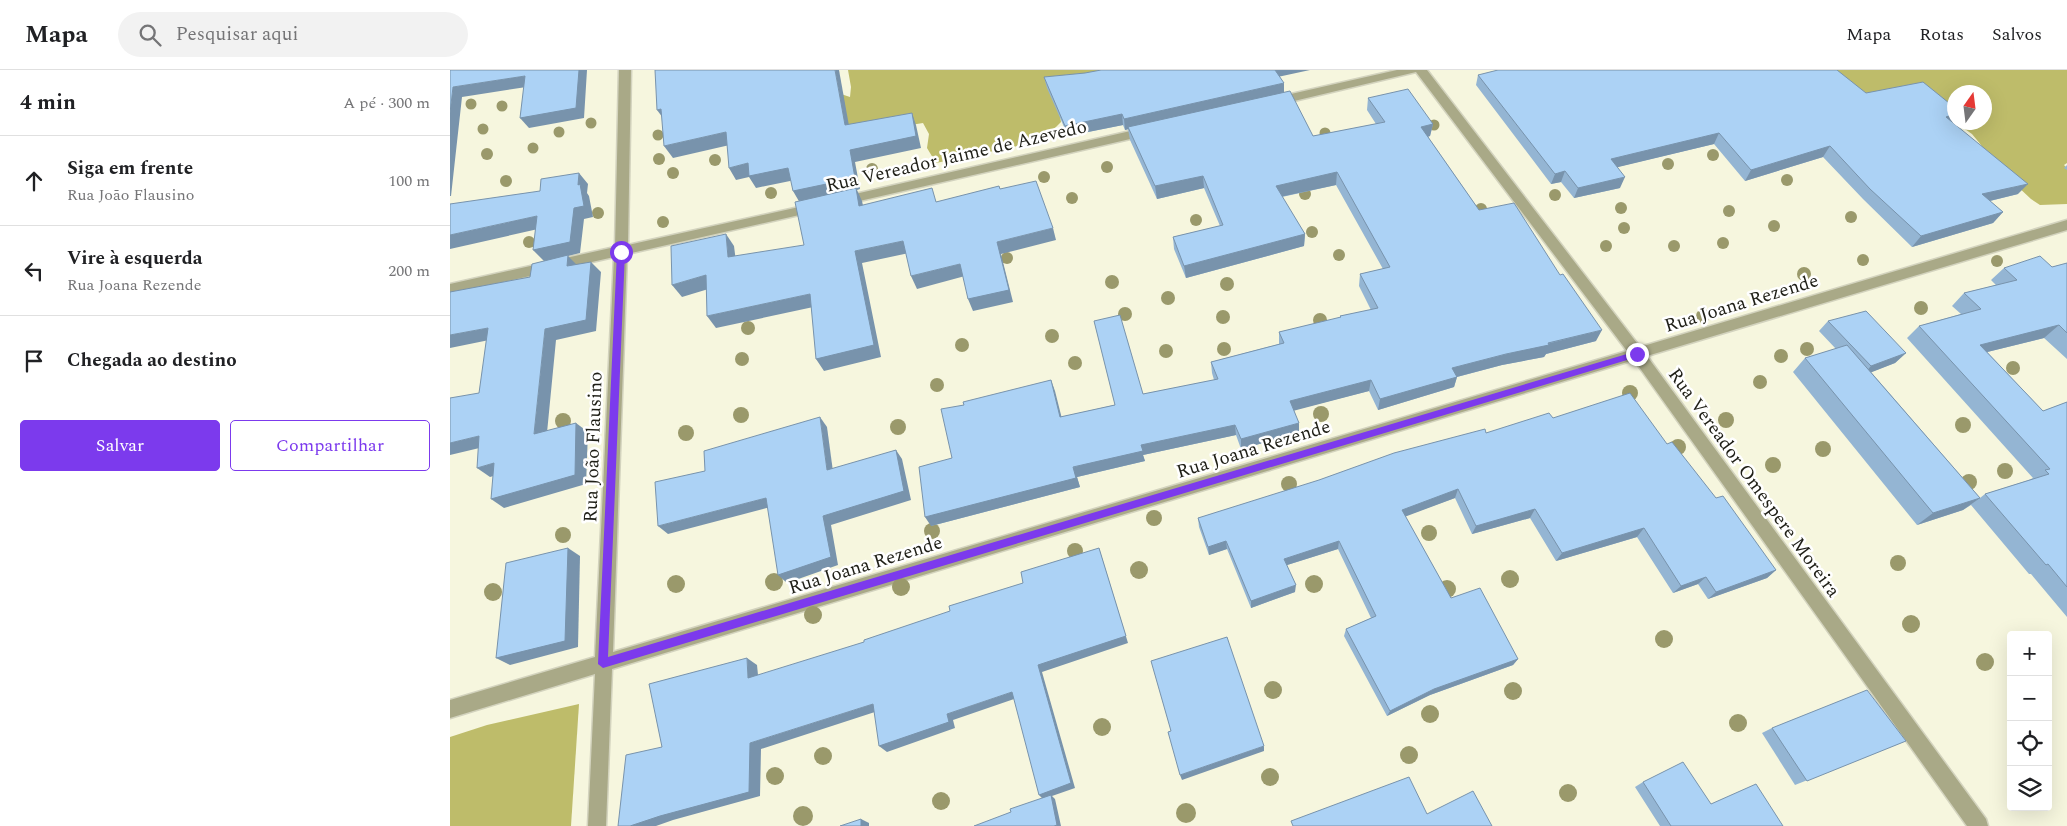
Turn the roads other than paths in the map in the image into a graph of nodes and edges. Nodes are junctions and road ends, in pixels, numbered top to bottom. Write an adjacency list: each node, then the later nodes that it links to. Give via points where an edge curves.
1 (625, 70): 7 (street, Rua João Flausino)
2 (1412, 70): 4 (street)
3 (1421, 70): 9 (street, Rua Vereador Omespere Moreira)
4 (1258, 105)
5 (1161, 128): 7 (street, Rua Vereador Jaime de Azevedo)
6 (2067, 225): 9 (street, Rua Joana Rezende)
7 (621, 252): 8 (street, Rua Vereador Jaime de Azevedo); 10 (street, Rua João Flausino)
8 (450, 289)
9 (1637, 354): 10 (street, Rua Joana Rezende); 13 (street, Rua Vereador Omespere Moreira)
10 (603, 664): 11 (street, Rua Joana Rezende); 12 (street, Rua João Flausino)
11 (450, 709)
12 (597, 826)
13 (1979, 826)

